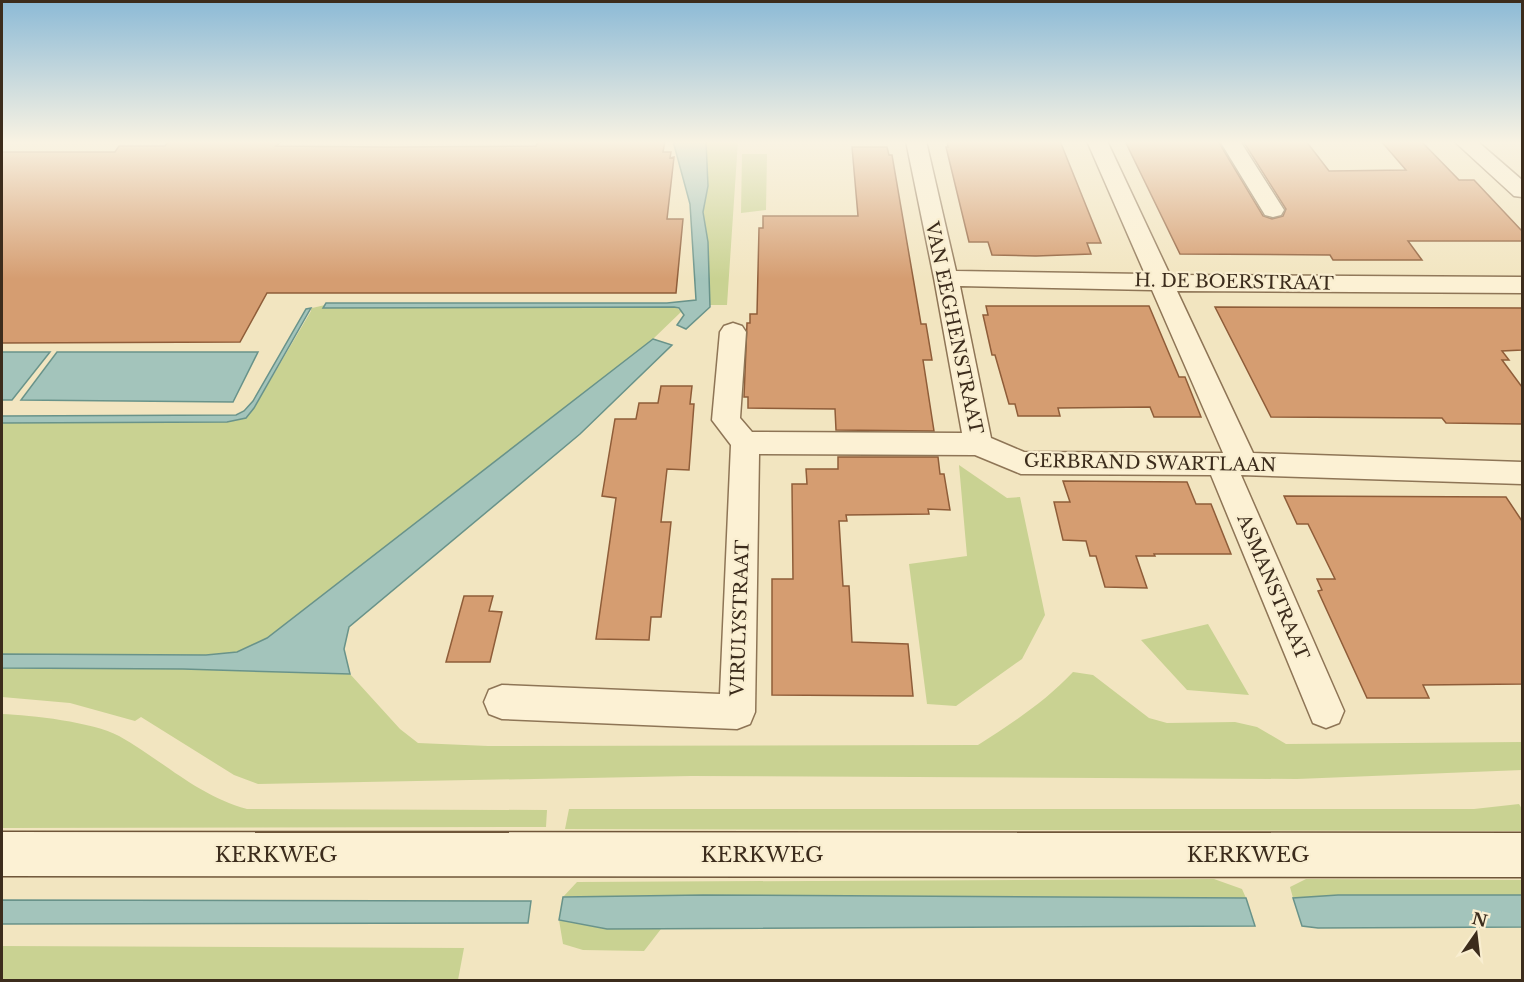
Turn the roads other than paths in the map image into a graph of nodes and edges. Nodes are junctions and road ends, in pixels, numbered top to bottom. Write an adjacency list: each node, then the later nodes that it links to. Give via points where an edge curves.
1 (924, 187): 5 (street, VAN EEGHENSTRAAT)
2 (1117, 187): 6 (street, ASMANSTRAAT)
3 (1259, 187): 4 (street)
4 (1273, 210)
5 (946, 278): 6 (street, H. DE BOERSTRAAT, via 1130,280); 10 (street, VAN EEGHENSTRAAT)
6 (1162, 284): 7 (street, H. DE BOERSTRAAT); 11 (street, ASMANSTRAAT)
7 (1522, 285)
8 (733, 332): 9 (street, via 726,420)
9 (745, 443): 10 (street, GERBRAND SWARTLAAN); 13 (street, VIRULYSTRAAT, via 738,712)
10 (978, 444): 11 (street, GERBRAND SWARTLAAN, via 1021,463)
11 (1232, 464): 12 (street, GERBRAND SWARTLAAN); 14 (street, ASMANSTRAAT)
12 (1518, 478)
13 (502, 702)
14 (1326, 711)
15 (2, 854): 16 (main road, KERKWEG)
16 (1522, 855)

